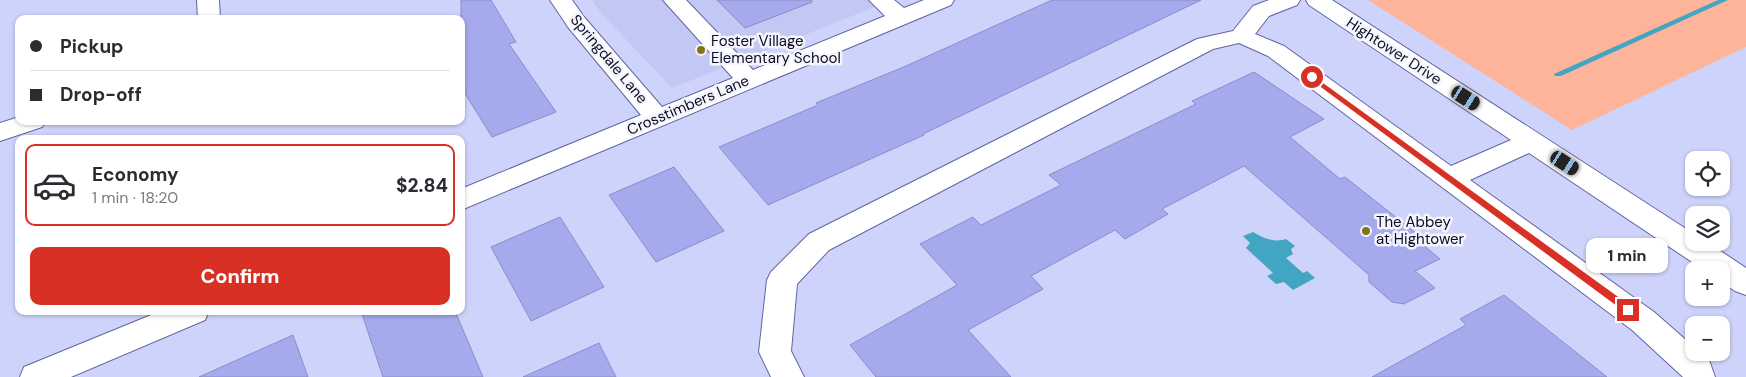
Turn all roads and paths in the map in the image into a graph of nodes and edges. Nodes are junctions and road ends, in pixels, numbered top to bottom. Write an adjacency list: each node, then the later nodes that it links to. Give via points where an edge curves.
1 (208, 0): 8 (street)
2 (560, 0): 12 (street, Springdale Lane)
3 (674, 0): 11 (street)
4 (880, 0): 9 (street)
5 (943, 0): 9 (street, Crosstimbers Lane)
6 (1289, 0): 10 (street, via 1261,11)
7 (1317, 0): 15 (street, Hightower Drive)
8 (209, 15)
9 (901, 17): 11 (street, Crosstimbers Lane)
10 (1240, 36): 16 (street, via 1276,51); 21 (street, via 1205,44 819,242 782,280 775,352)
11 (749, 80): 12 (street, Crosstimbers Lane)
12 (658, 118): 17 (street, Crosstimbers Lane)
13 (22, 125): 14 (street)
14 (0, 132)
15 (1532, 141): 16 (street); 18 (street, Hightower Drive)
16 (1449, 178): 22 (street, via 1644,321 1697,370)
17 (465, 198)
18 (1746, 282)
19 (184, 315): 20 (street)
20 (36, 377)
21 (788, 377)
22 (1699, 377)

